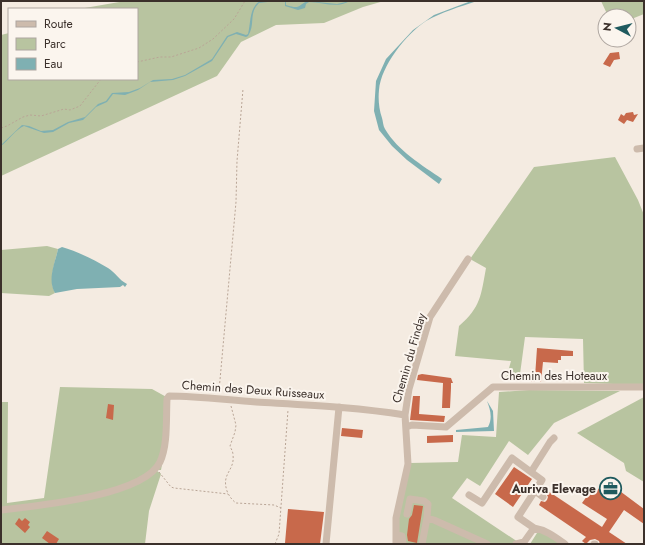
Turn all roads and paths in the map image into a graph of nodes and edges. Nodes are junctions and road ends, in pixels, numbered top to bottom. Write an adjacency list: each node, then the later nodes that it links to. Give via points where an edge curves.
1 (245, 1): 2 (path, via 234,19 213,39 199,48 171,57)
2 (138, 62)
3 (100, 80): 5 (path, via 80,106 41,116 30,115)
4 (243, 89): 8 (path, via 219,393)
5 (1, 128)
6 (468, 259): 12 (street, Chemin du Finday, via 430,317 409,389)
7 (644, 387): 13 (street, Chemin des Hoteaux, via 493,387 446,427)
8 (222, 399): 9 (street, Chemin des Deux Ruisseaux); 15 (street, Chemin des Deux Ruisseaux, via 169,396 164,447)
9 (231, 400): 10 (street, Chemin des Deux Ruisseaux); 18 (path, via 236,425 230,446 233,460 225,484)
10 (290, 404): 11 (street, Chemin des Deux Ruisseaux); 21 (path)
11 (339, 407): 12 (street, Chemin des Deux Ruisseaux); 28 (street)
12 (405, 415): 13 (street, Chemin du Finday)
13 (406, 427): 26 (street, Chemin du Finday, via 408,464 396,518)
14 (554, 438): 16 (street)
15 (156, 470): 18 (path, via 171,487); 22 (street, via 123,488 89,498)
16 (531, 472): 17 (street, via 542,480); 19 (street, via 512,458 482,503)
17 (535, 491): 20 (street); 25 (street, via 518,518)
18 (228, 494): 21 (path, via 236,503 274,505)
19 (469, 495)
20 (543, 497)
21 (281, 508): 27 (path, via 279,534)
22 (1, 510)
23 (407, 514): 24 (street, via 410,499 424,501 428,504)
24 (427, 518): 31 (street); 32 (street)
25 (534, 528): 33 (street, via 524,542); 34 (street, via 541,529)
26 (396, 535): 29 (street, Chemin du Finday); 30 (street, via 402,536)
27 (275, 544)
28 (326, 544)
29 (396, 544)
30 (403, 544)
31 (422, 544)
32 (486, 544)
33 (516, 544)
34 (565, 544)

